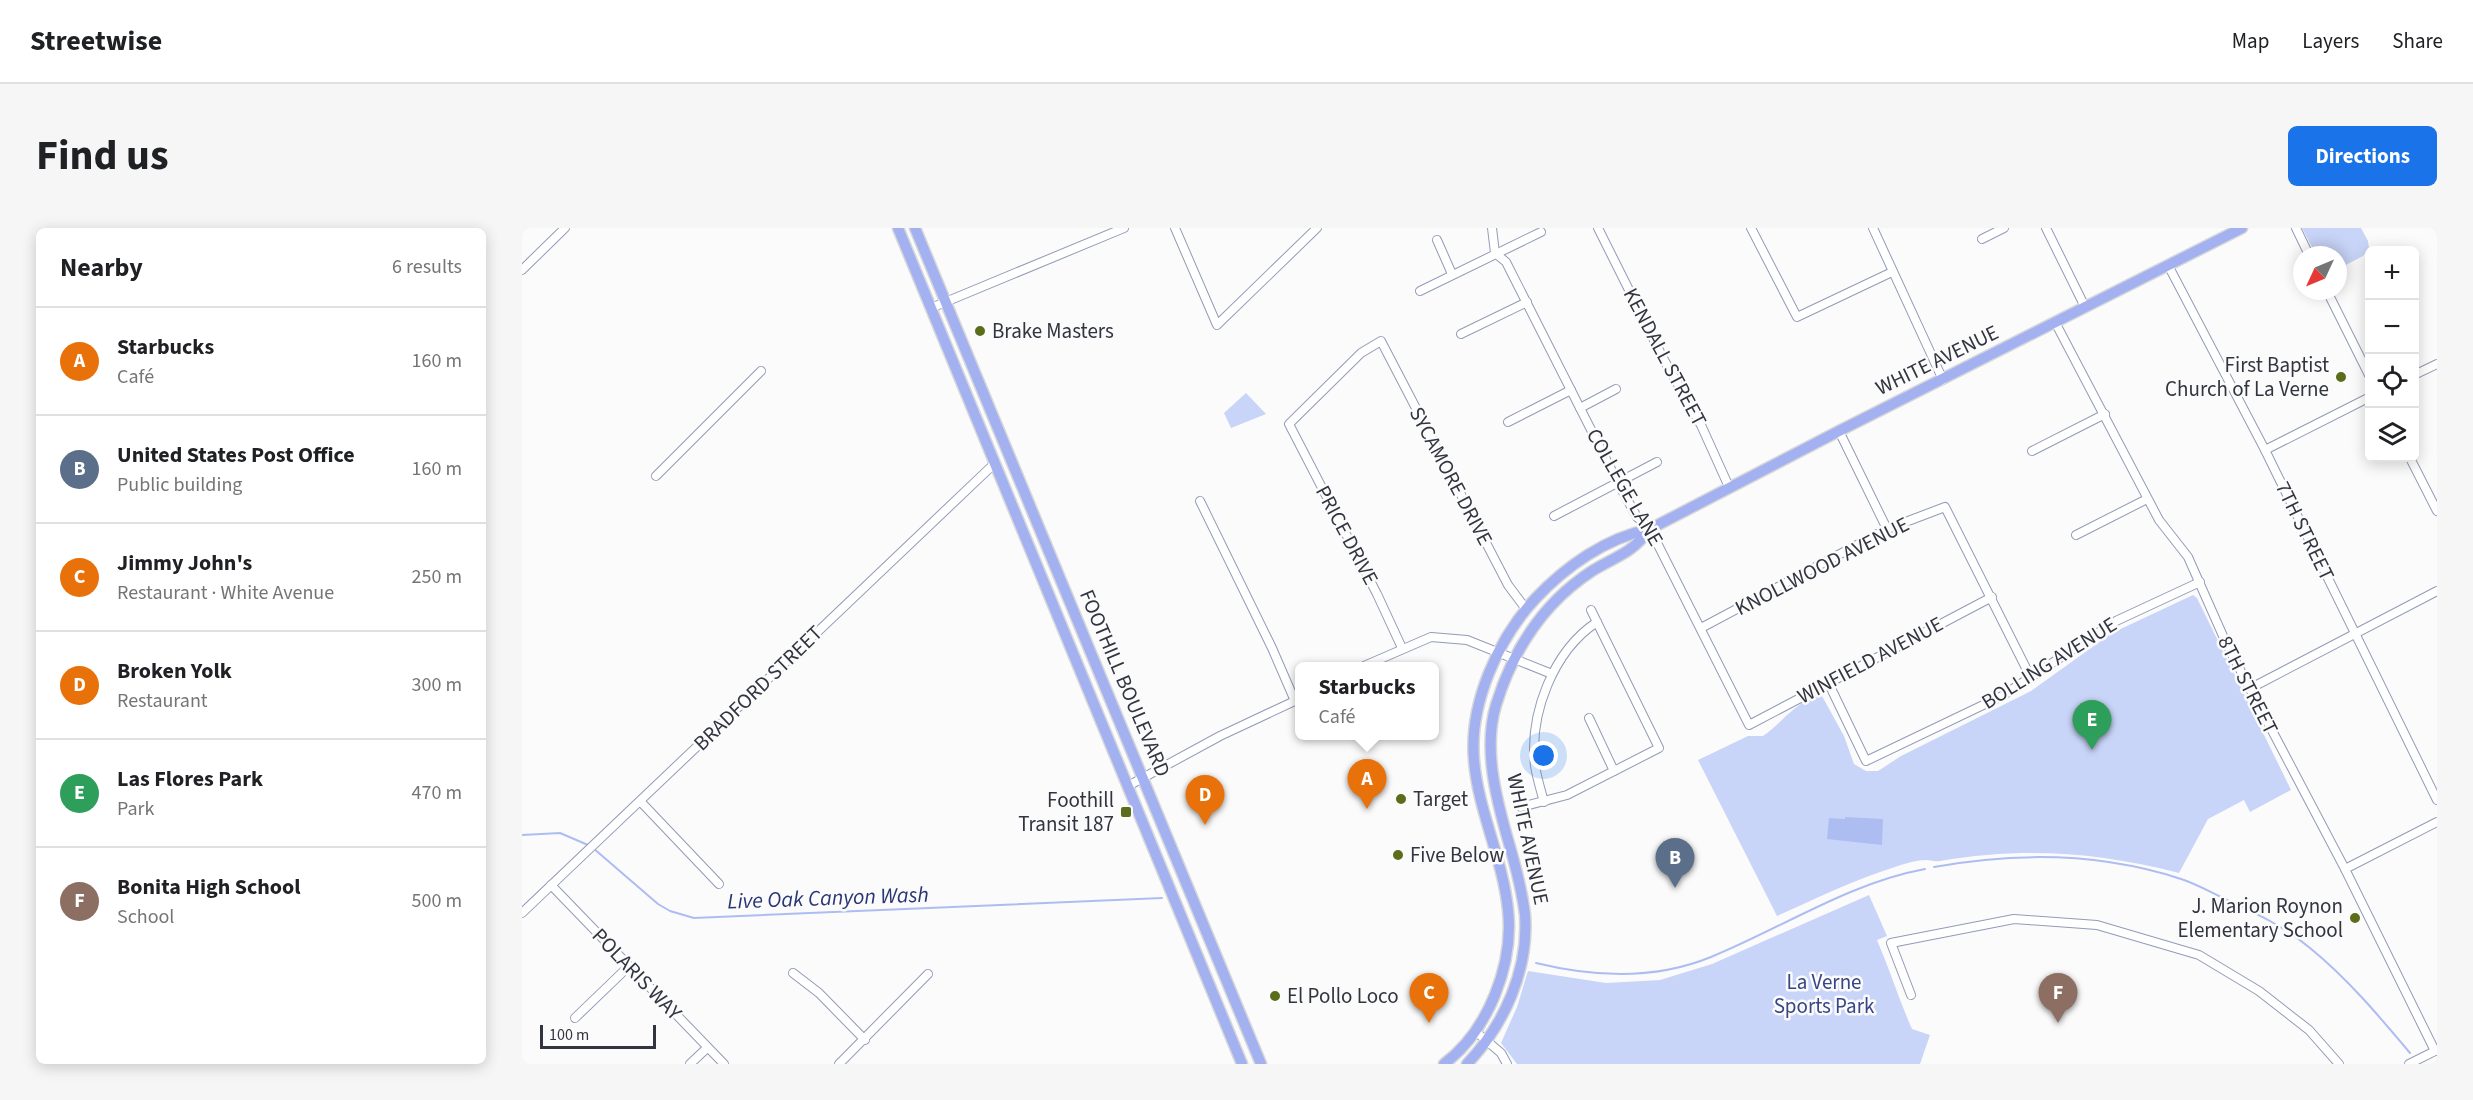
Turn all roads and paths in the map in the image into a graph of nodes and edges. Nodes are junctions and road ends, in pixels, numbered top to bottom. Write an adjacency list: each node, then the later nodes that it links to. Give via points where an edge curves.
1 (565, 228): 21 (street)
2 (898, 228): 28 (main road, FOOTHILL BOULEVARD)
3 (915, 228): 26 (main road, FOOTHILL BOULEVARD)
4 (1124, 228): 26 (street)
5 (1175, 228): 6 (street, via 1217,325)
6 (1317, 228)
7 (1492, 228): 19 (street)
8 (1598, 228): 52 (street, KENDALL STREET)
9 (1751, 228): 22 (street, via 1797,317)
10 (1873, 228): 22 (street)
11 (2004, 228): 16 (street)
12 (2046, 228): 29 (street)
13 (2242, 228): 20 (main road, WHITE AVENUE)
14 (2296, 228): 18 (street)
15 (1541, 232): 19 (street)
16 (1982, 239)
17 (1437, 240): 23 (street)
18 (2305, 246)
19 (1495, 253): 23 (street); 27 (street, COLLEGE LANE, via 1506,262)
20 (2168, 265): 29 (main road, WHITE AVENUE); 45 (street, 7TH STREET)
21 (522, 270)
22 (1892, 272): 37 (street)
23 (1452, 274): 24 (street)
24 (1420, 291)
25 (2332, 300): 34 (street)
26 (945, 302): 28 (street); 81 (main road, FOOTHILL BOULEVARD)
27 (1527, 302): 31 (street); 39 (street, COLLEGE LANE)
28 (931, 308): 49 (main road, FOOTHILL BOULEVARD)
29 (2085, 308): 30 (main road, WHITE AVENUE)
30 (2055, 322): 37 (main road, WHITE AVENUE); 42 (street, 8TH STREET)
31 (1461, 334)
32 (1381, 341): 63 (street, SYCAMORE DRIVE, via 1508,585); 68 (street, PRICE DRIVE, via 1362,353 1289,424)
33 (2437, 364): 36 (street)
34 (2365, 367)
35 (761, 371): 50 (street)
36 (2419, 373)
37 (1943, 380): 44 (main road, WHITE AVENUE)
38 (1616, 389): 41 (street)
39 (1571, 390): 41 (street, COLLEGE LANE); 43 (street)
40 (2365, 400): 45 (street)
41 (1580, 408): 51 (street, COLLEGE LANE)
42 (2105, 414): 46 (street); 53 (street, 8TH STREET)
43 (1508, 422)
44 (1839, 430): 52 (main road, WHITE AVENUE); 58 (street)
45 (2265, 450): 67 (street, 7TH STREET)
46 (2032, 451)
47 (1657, 462): 51 (street)
48 (2412, 462): 55 (street)
49 (994, 464): 82 (main road, FOOTHILL BOULEVARD); 84 (street, BRADFORD STREET)
50 (656, 476)
51 (1618, 483): 56 (street); 57 (street, COLLEGE LANE, via 1637,517)
52 (1729, 487): 57 (main road, WHITE AVENUE)
53 (2148, 499): 59 (street); 60 (street, 8TH STREET, via 2188,557)
54 (1200, 501): 76 (street)
55 (2437, 511)
56 (1554, 516)
57 (1650, 529): 63 (main road, WHITE AVENUE, via 1627,534 1578,561); 66 (street, COLLEGE LANE); 70 (main road, WHITE AVENUE, via 1635,548 1560,595 1538,620)
58 (1887, 529): 62 (street, KNOLLWOOD AVENUE, via 1945,507); 66 (street, KNOLLWOOD AVENUE)
59 (2076, 535)
60 (2200, 582): 73 (street, BOLLING AVENUE, via 2116,621); 75 (street, 8TH STREET)
61 (2437, 591): 67 (street)
62 (1992, 597): 73 (street); 74 (street, WINFIELD AVENUE)
63 (1526, 609): 69 (main road, WHITE AVENUE)
64 (1591, 610): 65 (street)
65 (1597, 622): 72 (street, via 1572,643); 80 (street, via 1659,748)
66 (1701, 628): 79 (street, COLLEGE LANE)
67 (2355, 632): 75 (street); 83 (street, 7TH STREET)
68 (1402, 648): 69 (street, via 1431,637 1467,640); 71 (street)
69 (1498, 654): 70 (street); 97 (main road, WHITE AVENUE, via 1476,724 1473,759 1506,898 1509,931 1497,988)
70 (1513, 660): 72 (street); 99 (main road, WHITE AVENUE, via 1496,707 1492,759 1495,789 1522,895 1524,936 1520,970 1506,1008)
71 (1372, 662)
72 (1552, 674): 85 (street, via 1535,729 1535,765)
73 (2031, 678): 74 (street, BOLLING AVENUE, via 2002,696 1866,761)
74 (1828, 682): 79 (street, WINFIELD AVENUE)
75 (2249, 688): 88 (street, 8TH STREET)
76 (1295, 695)
77 (1295, 700): 81 (street)
78 (1589, 718): 80 (street)
79 (1749, 725)
80 (1614, 771): 85 (street)
81 (1143, 779): 82 (street); 106 (main road, FOOTHILL BOULEVARD)
82 (1128, 786): 105 (main road, FOOTHILL BOULEVARD)
83 (2437, 800)
84 (640, 801): 89 (street, BRADFORD STREET); 90 (street)
85 (1544, 802): 86 (street)
86 (1521, 807)
87 (2437, 822): 88 (street)
88 (2345, 869): 101 (street, 8TH STREET)
89 (551, 885): 91 (street, BRADFORD STREET); 92 (street, POLARIS WAY)
90 (719, 885)
91 (522, 913)
92 (629, 966): 96 (street); 100 (street, POLARIS WAY)
93 (793, 973): 98 (street, via 819,993)
94 (928, 974): 98 (street)
95 (1911, 995): 110 (street, via 1892,943 2014,919 2097,925 2199,955 2259,991 2309,1030)
96 (575, 1018)
97 (1475, 1032): 99 (street); 107 (main road, WHITE AVENUE)
98 (865, 1040): 104 (street)
99 (1487, 1042): 108 (main road, WHITE AVENUE); 109 (street)
100 (707, 1048): 102 (street); 103 (street, POLARIS WAY)
101 (2436, 1051): 111 (street)
102 (690, 1064)
103 (724, 1064)
104 (839, 1064)
105 (1242, 1064)
106 (1260, 1064)
107 (1444, 1064)
108 (1467, 1064)
109 (1508, 1064)
110 (2339, 1064)
111 (2409, 1064)

